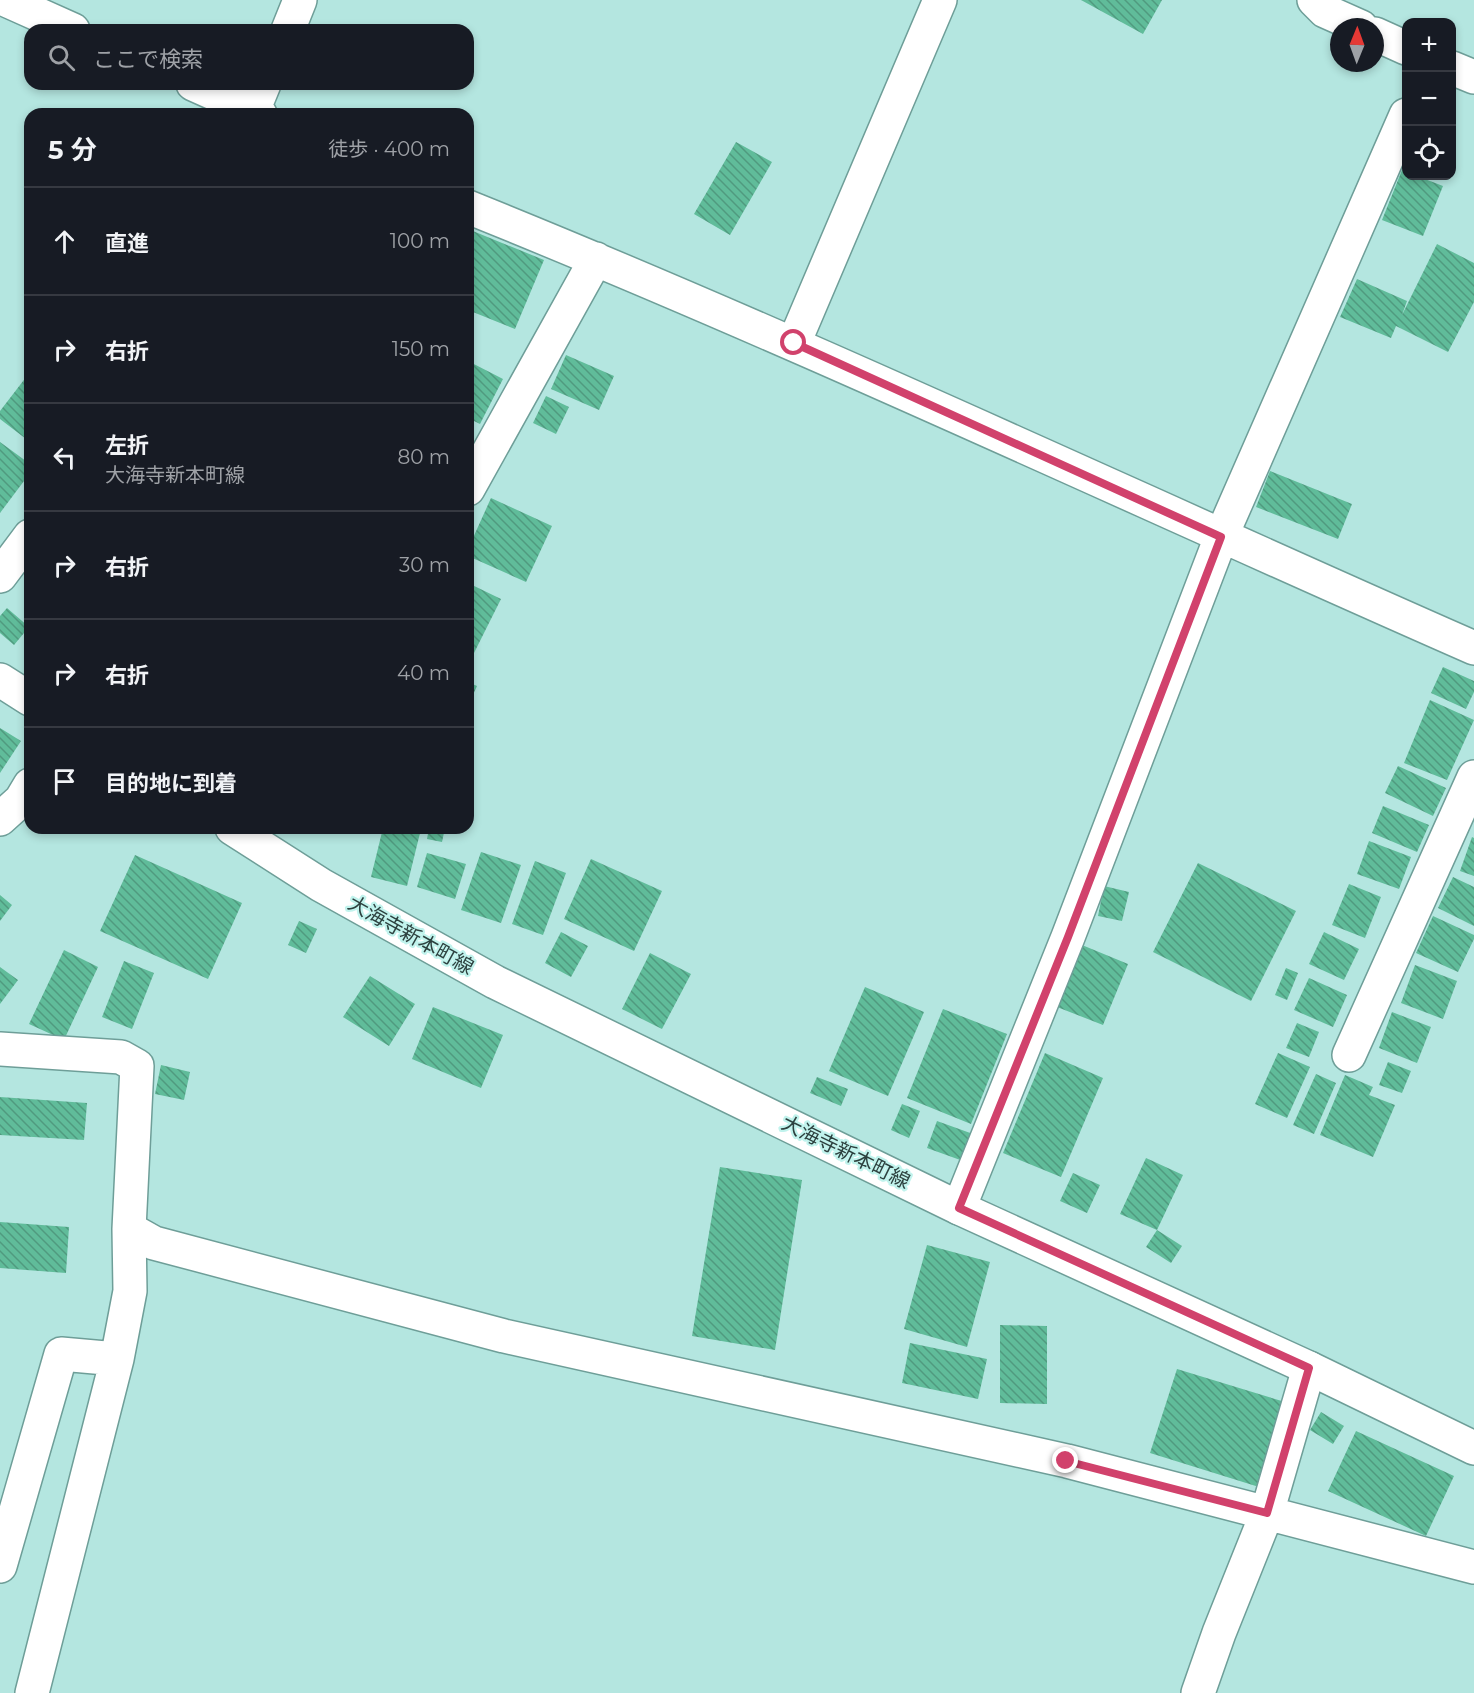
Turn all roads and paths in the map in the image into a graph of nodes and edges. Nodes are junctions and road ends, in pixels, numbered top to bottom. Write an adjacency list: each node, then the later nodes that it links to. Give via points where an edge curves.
1 (6, 0): 5 (street)
2 (300, 0): 7 (street)
3 (940, 0): 17 (street)
4 (1314, 0): 6 (street)
5 (62, 17)
6 (1341, 18)
7 (290, 24)
8 (1384, 37): 9 (street)
9 (1402, 46)
10 (1456, 70): 11 (street)
11 (1474, 77)
12 (215, 90): 13 (street)
13 (259, 103)
14 (1402, 126): 19 (street)
15 (474, 209): 16 (street)
16 (596, 259): 17 (street); 18 (street)
17 (794, 343): 19 (street)
18 (474, 474)
19 (1221, 537): 22 (street); 31 (street)
20 (24, 544): 21 (street)
21 (0, 576)
22 (1474, 648)
23 (0, 680): 24 (street)
24 (24, 695)
25 (1474, 777): 30 (street)
26 (24, 795): 27 (street)
27 (0, 819)
28 (241, 834): 31 (street, 大海寺新本町線, via 321,885 495,982)
29 (0, 1049): 32 (street, via 121,1057 137,1066)
30 (1349, 1055)
31 (959, 1208): 34 (street, 大海寺新本町線)
32 (129, 1229): 33 (street, via 130,1291); 36 (street, via 154,1243 504,1336 1066,1461)
33 (117, 1359): 37 (street, via 61,1354); 39 (street)
34 (1309, 1368): 35 (street, 大海寺新本町線); 36 (street)
35 (1474, 1448)
36 (1267, 1513): 38 (street); 40 (street)
37 (0, 1566)
38 (1474, 1567)
39 (32, 1693)
40 (1198, 1693)

